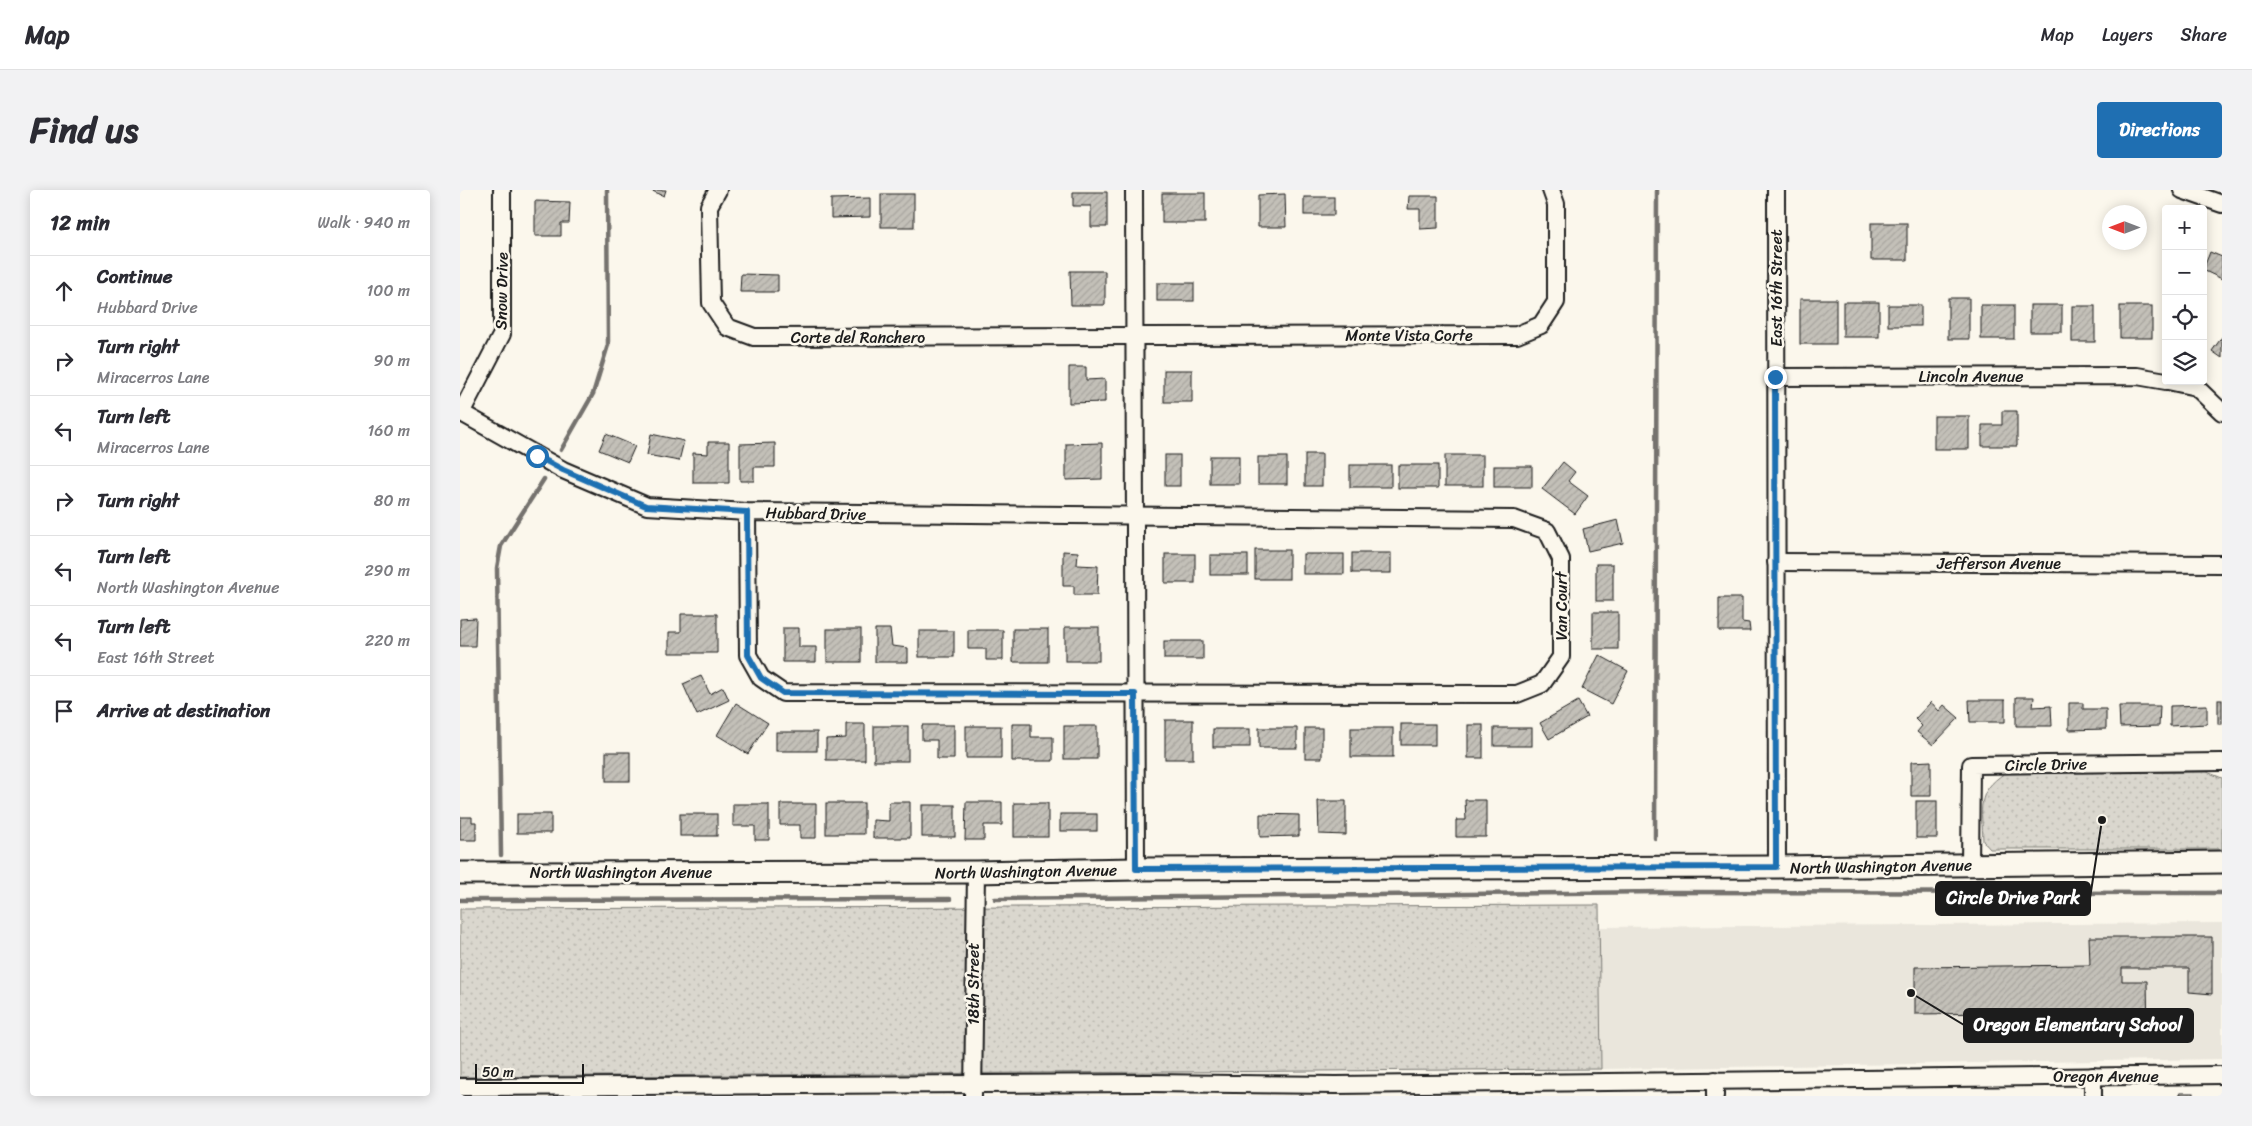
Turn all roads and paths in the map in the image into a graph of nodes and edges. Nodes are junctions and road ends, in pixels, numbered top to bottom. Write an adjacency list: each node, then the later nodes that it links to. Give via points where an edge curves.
1 (502, 190): 12 (street, Snow Drive, via 502,334)
2 (718, 190): 8 (street, Corte del Ranchero, via 709,206 710,303 726,327 754,337)
3 (1134, 190): 8 (street)
4 (1551, 190): 8 (street, Monte Vista Corte, via 1556,204 1556,302 1541,325 1517,335)
5 (1776, 190): 9 (street, East 16th Street)
6 (2182, 190): 7 (street)
7 (2222, 204)
8 (1134, 337): 15 (street)
9 (1775, 377): 10 (street, Lincoln Avenue, via 2137,376); 16 (street, East 16th Street)
10 (2162, 380)
11 (2190, 385): 13 (street, Lincoln Avenue, via 2196,386)
12 (461, 412): 14 (street, Hubbard Drive, via 563,470 646,506)
13 (2222, 412)
14 (747, 512): 15 (street, Hubbard Drive); 18 (street, Van Court, via 748,655 761,678 783,693)
15 (1135, 516): 18 (street); 18 (street, Van Court, via 1514,519 1547,532 1561,560 1561,657 1542,684 1518,694)
16 (1776, 562): 17 (street, Jefferson Avenue); 22 (street, East 16th Street)
17 (2222, 564)
18 (1135, 694): 23 (street)
19 (2222, 762): 21 (street, Circle Drive, via 1971,765)
20 (2222, 862): 21 (main road, North Washington Avenue)
21 (1970, 864): 22 (main road, North Washington Avenue)
22 (1776, 867): 23 (main road, North Washington Avenue)
23 (1136, 869): 25 (main road, North Washington Avenue)
24 (460, 872): 25 (main road, North Washington Avenue)
25 (976, 872): 31 (street, 18th Street)
26 (2222, 1075): 27 (street, Oregon Avenue)
27 (2093, 1076): 29 (street, Oregon Avenue); 36 (street)
28 (460, 1088): 35 (street, Oregon Avenue)
29 (1715, 1088): 30 (street, Oregon Avenue)
30 (1526, 1089): 34 (street, Oregon Avenue)
31 (973, 1090): 32 (street, Oregon Avenue); 33 (street, Oregon Avenue)
32 (1148, 1090): 34 (street, Oregon Avenue)
33 (777, 1091): 35 (street, Oregon Avenue)
34 (1336, 1091)
35 (601, 1092)
36 (2093, 1096)

